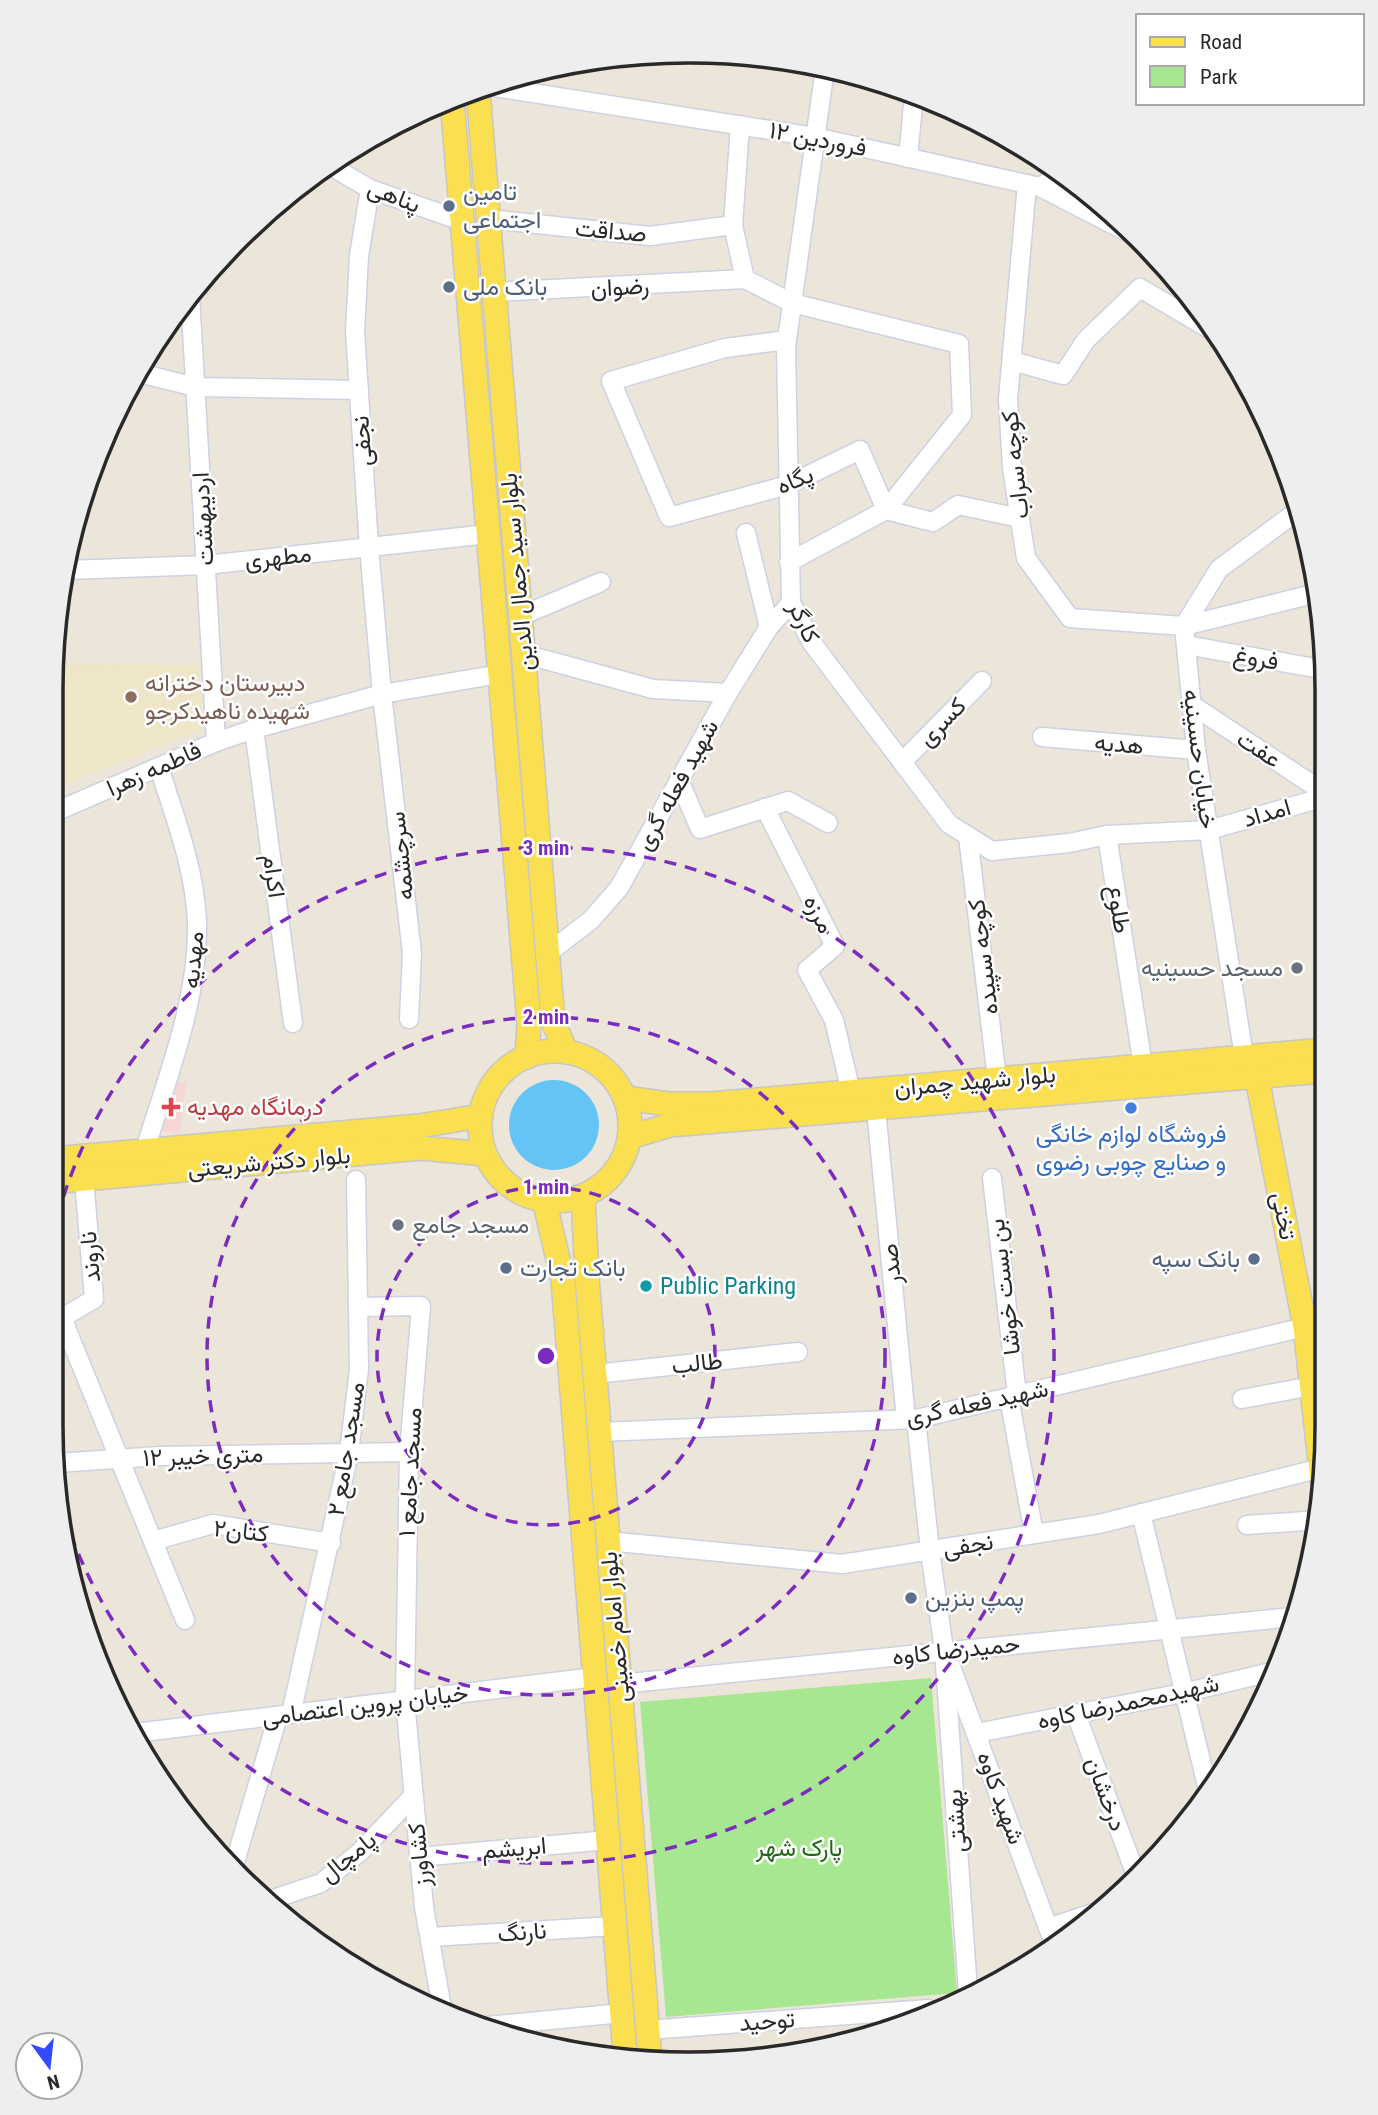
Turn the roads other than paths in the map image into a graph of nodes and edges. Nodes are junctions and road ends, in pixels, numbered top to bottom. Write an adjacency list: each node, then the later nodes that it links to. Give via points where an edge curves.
1 (824, 78): 7 (street, کارگر)
2 (510, 89): 6 (street, ۱۲ فروردین)
3 (479, 100): 13 (main road, بلوار سید جمال الدین)
4 (913, 105): 8 (street)
5 (453, 110): 14 (main road, بلوار سید جمال الدین)
6 (740, 125): 7 (street, ۱۲ فروردین); 16 (street)
7 (815, 137): 8 (street, ۱۲ فروردین); 19 (street, کارگر)
8 (908, 158): 11 (street, ۱۲ فروردین)
9 (339, 171): 12 (street, پناهی)
10 (1050, 178): 11 (street)
11 (1034, 186): 15 (street, ۱۲ فروردین); 23 (street, کوچه سراب)
12 (370, 189): 14 (street, پناهی); 28 (street, نجفی, via 358,268 355,332)
13 (489, 219): 16 (street, صداقت, via 650,236); 18 (main road, بلوار سید جمال الدین)
14 (462, 221): 25 (main road, بلوار سید جمال الدین)
15 (1106, 222)
16 (733, 225): 17 (street)
17 (745, 279): 18 (street, رضوان); 19 (street)
18 (495, 292): 24 (main road, بلوار سید جمال الدین)
19 (792, 303): 22 (street, کارگر); 30 (street, via 959,344 962,415)
20 (191, 310): 27 (street, اردیبهشت)
21 (1195, 320): 23 (street, via 1140,288 1086,341 1063,375)
22 (787, 340): 29 (street, کارگر); 29 (street, پگاه, via 725,348 611,381 669,517)
23 (1012, 361): 32 (street, کوچه سراب, via 1012,468)
24 (501, 367): 25 (main road); 42 (main road, بلوار سید جمال الدین)
25 (474, 368): 34 (main road, بلوار سید جمال الدین)
26 (148, 375): 27 (street)
27 (196, 387): 28 (street); 37 (street, اردیبهشت)
28 (359, 390): 35 (street, نجفی)
29 (788, 485): 30 (street, پگاه, via 860,450); 36 (street, کارگر)
30 (886, 510): 32 (street, via 933,522 958,505); 36 (street)
31 (1291, 516): 43 (street, via 1219,569)
32 (1020, 518): 43 (street, کوچه سراب, via 1026,558 1070,618)
33 (746, 533): 44 (street)
34 (488, 534): 35 (street, مطهری); 48 (main road, بلوار سید جمال الدین)
35 (369, 547): 37 (street, مطهری); 51 (street, نجفی)
36 (789, 562): 41 (street, کارگر)
37 (206, 565): 38 (street, مطهری); 55 (street, اردیبهشت)
38 (75, 570)
39 (601, 582): 42 (street)
40 (1308, 595): 43 (street, کوچه سراب)
41 (791, 603): 44 (street, شهید فعله گری); 57 (street, کارگر, via 812,643)
42 (521, 616): 46 (main road, بلوار سید جمال الدین)
43 (1184, 626): 45 (street, خیابان حسینیه)
44 (769, 627): 50 (street, شهید فعله گری)
45 (1186, 645): 47 (street, فروغ); 52 (street, خیابان حسینیه)
46 (524, 654): 50 (street, via 653,689); 68 (main road, بلوار سید جمال الدین)
47 (1314, 668)
48 (500, 674): 51 (street, فاطمه زهرا); 73 (main road, بلوار سید جمال الدین, via 529,1023)
49 (982, 681): 57 (street, کسری)
50 (728, 693): 59 (street, شهید فعله گری)
51 (382, 694): 53 (street, فاطمه زهرا); 69 (street, سرچشمه, via 412,953)
52 (1192, 705): 56 (street, خیابان حسینیه); 60 (street, عفت)
53 (254, 729): 55 (street, فاطمه زهرا); 70 (street, اکرام)
54 (1042, 737): 56 (street, هدیه)
55 (216, 742): 58 (street, فاطمه زهرا)
56 (1196, 750): 65 (street, خیابان حسینیه)
57 (902, 762): 67 (street, کارگر, via 949,824)
58 (159, 767): 63 (street, فاطمه زهرا); 84 (street, مهدیه, via 194,892 196,950 188,1009)
59 (679, 780): 62 (street, via 700,829); 68 (street, شهید فعله گری, via 619,888 591,920)
60 (1315, 788)
61 (1315, 798): 65 (street, امداد)
62 (765, 808): 64 (street, via 788,801); 79 (street, مرزه, via 835,946 807,970 834,1020)
63 (63, 809)
64 (828, 823)
65 (1209, 830): 66 (street, کارگر); 74 (street, خیابان حسینیه)
66 (1107, 835): 67 (street, کارگر, via 992,850); 75 (street, طلوع)
67 (968, 836): 78 (street, کوچه سپیده)
68 (548, 953): 72 (main road, بلوار سید جمال الدین, via 554,1021)
69 (409, 1019)
70 (293, 1023)
71 (1315, 1051): 74 (main road, بلوار شهید چمران)
72 (566, 1052): 73 (main road); 80 (main road, via 596,1062)
73 (527, 1056): 82 (main road, via 496,1080)
74 (1244, 1057): 75 (main road, بلوار شهید چمران); 77 (main road)
75 (1143, 1066): 78 (main road, بلوار شهید چمران)
76 (1315, 1072): 77 (main road, بلوار شهید چمران)
77 (1257, 1078): 81 (main road, بلوار شهید چمران); 96 (main road, تختی)
78 (997, 1079): 79 (main road, بلوار شهید چمران)
79 (850, 1092): 80 (main road, بلوار شهید چمران, via 712,1104)
80 (625, 1098): 83 (main road)
81 (876, 1109): 83 (main road, بلوار شهید چمران, via 670,1125); 105 (street, صدر)
82 (481, 1116): 84 (main road, via 419,1126); 85 (main road)
83 (630, 1137): 91 (main road, via 626,1153 609,1179)
84 (145, 1150): 86 (main road)
85 (485, 1154): 88 (main road, بلوار دکتر شریعتی, via 421,1148); 92 (main road, via 509,1185)
86 (63, 1157)
87 (992, 1178): 100 (street, بن بست خوشا)
88 (84, 1179): 90 (main road, بلوار دکتر شریعتی); 94 (street, ناروند, via 94,1299)
89 (356, 1180): 93 (street, مسجد جامع ۲)
90 (63, 1181)
91 (583, 1196): 92 (main road); 98 (main road, بلوار امام خمینی)
92 (544, 1200): 103 (main road, بلوار امام خمینی, via 562,1280)
93 (358, 1307): 107 (street, مسجد جامع ۱, via 421,1306); 108 (street, مسجد جامع ۲, via 359,1369)
94 (63, 1317)
95 (63, 1320): 109 (street, ناروند)
96 (1314, 1327): 99 (main road, تختی); 100 (street, شهید فعله گری)
97 (798, 1352): 98 (street, طالب)
98 (595, 1374): 101 (main road, بلوار امام خمینی)
99 (1312, 1386): 102 (street); 104 (main road, تختی)
100 (1013, 1396): 105 (street, شهید فعله گری); 115 (street, بن بست خوشا)
101 (597, 1399): 103 (main road); 106 (main road, بلوار امام خمینی)
102 (1242, 1399)
103 (572, 1402): 125 (main road, بلوار امام خمینی)
104 (1315, 1405)
105 (911, 1419): 106 (street, شهید فعله گری); 119 (street, صدر)
106 (600, 1432): 117 (main road, بلوار امام خمینی)
107 (409, 1452): 108 (street, ۱۲ متری خیبر); 128 (street, مسجد جامع ۱)
108 (349, 1453): 109 (street, ۱۲ متری خیبر); 118 (street, مسجد جامع ۲)
109 (120, 1459): 110 (street, ۱۲ متری خیبر); 116 (street)
110 (64, 1463)
111 (1313, 1476): 112 (street, نجفی)
112 (1141, 1513): 115 (street, نجفی); 122 (street)
113 (1308, 1521): 114 (street)
114 (1247, 1525)
115 (1034, 1534): 119 (street, نجفی)
116 (153, 1541): 118 (street, کتان۲, via 213,1524); 120 (street)
117 (608, 1541): 119 (street, نجفی, via 842,1564); 126 (main road, بلوار امام خمینی)
118 (331, 1543): 130 (street, مسجد جامع ۲)
119 (930, 1551): 123 (street, صدر)
120 (185, 1619)
121 (1285, 1619): 122 (street, حمیدرضا کاوه)
122 (1167, 1629): 123 (street, حمیدرضا کاوه); 127 (street)
123 (944, 1650): 126 (street, حمیدرضا کاوه); 132 (street, شهید کاوه); 145 (street, بهشتی)
124 (1263, 1674): 127 (street, شهیدمحمدرضا کاوه)
125 (595, 1677): 128 (street, خیابان پروین اعتصامی); 135 (main road, بلوار امام خمینی)
126 (620, 1684): 150 (main road, بلوار امام خمینی)
127 (1183, 1693): 129 (street, شهیدمحمدرضا کاوه); 133 (street)
128 (405, 1700): 130 (street, خیابان پروین اعتصامی); 134 (street, کشاورز)
129 (1076, 1714): 132 (street, شهیدمحمدرضا کاوه); 138 (street, درخشان)
130 (284, 1715): 131 (street, خیابان پروین اعتصامی); 137 (street, مسجد جامع ۲)
131 (143, 1732)
132 (977, 1733): 142 (street, شهید کاوه)
133 (1205, 1779)
134 (414, 1796): 136 (street, کشاورز); 139 (street, پامچال, via 360,1852 321,1882)
135 (608, 1840): 136 (street, ابریشم); 141 (main road, بلوار امام خمینی)
136 (419, 1857): 144 (street, کشاورز)
137 (236, 1858)
138 (1133, 1868)
139 (277, 1898)
140 (1075, 1919): 142 (street)
141 (615, 1926): 144 (street, نارنگ); 147 (main road, بلوار امام خمینی)
142 (1048, 1928): 143 (street, شهید کاوه)
143 (1051, 1936)
144 (430, 1937): 146 (street, کشاورز)
145 (968, 1986)
146 (441, 2000)
147 (622, 2013): 149 (street); 151 (main road, بلوار امام خمینی)
148 (897, 2016): 150 (street, توحید)
149 (505, 2024)
150 (648, 2030): 152 (main road, بلوار امام خمینی)
151 (625, 2049)
152 (650, 2051)

